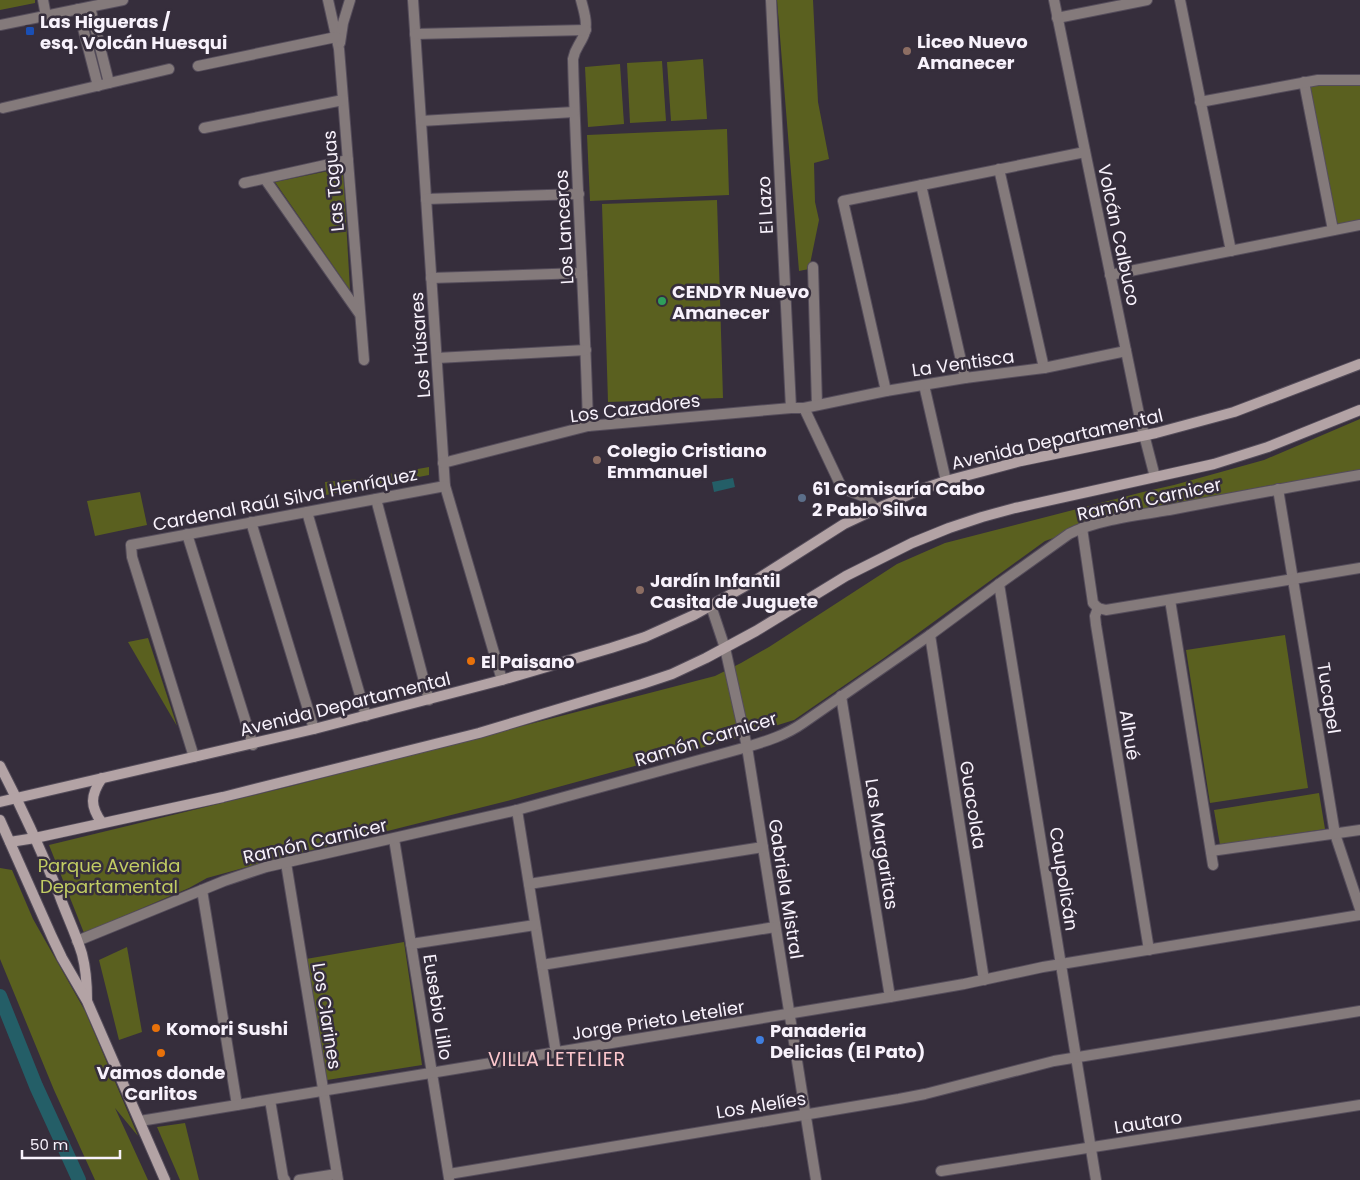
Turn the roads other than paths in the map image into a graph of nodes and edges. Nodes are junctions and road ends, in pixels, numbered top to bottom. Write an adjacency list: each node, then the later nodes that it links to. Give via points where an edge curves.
1 (44, 0): 13 (street)
2 (123, 0): 11 (street)
3 (328, 0): 18 (street, Las Taguas)
4 (350, 0): 19 (street)
5 (413, 0): 17 (street, Los Húsares)
6 (582, 0): 16 (street)
7 (771, 0): 58 (street, El Lazo)
8 (1054, 0): 14 (street, Volcán Calbuco)
9 (1147, 0): 14 (street)
10 (1180, 0): 27 (street)
11 (90, 7): 12 (street); 24 (street)
12 (78, 9): 13 (street); 25 (street)
13 (46, 16): 15 (street)
14 (1058, 18): 32 (street, Volcán Calbuco)
15 (0, 25)
16 (586, 30): 17 (street); 29 (street, Los Lanceros, via 574,52)
17 (415, 34): 30 (street, Los Húsares)
18 (336, 37): 19 (street, Las Taguas); 20 (street)
19 (339, 49): 26 (street, Las Taguas)
20 (198, 66)
21 (169, 69): 24 (street)
22 (1360, 80): 23 (street)
23 (1304, 82): 27 (street); 41 (street)
24 (109, 83): 25 (street)
25 (98, 86): 28 (street)
26 (343, 100): 31 (street); 33 (street, Las Taguas)
27 (1200, 102): 42 (street)
28 (3, 108)
29 (574, 112): 30 (street); 38 (street, Los Lanceros)
30 (421, 121): 39 (street, Los Húsares)
31 (204, 128)
32 (1085, 152): 34 (street); 45 (street, Volcán Calbuco)
33 (348, 160): 35 (street); 47 (street, Las Taguas)
34 (998, 169): 37 (street); 53 (street)
35 (265, 179): 36 (street); 47 (street)
36 (244, 183)
37 (922, 185): 54 (street); 56 (street, via 843,200)
38 (578, 194): 39 (street); 44 (street, Los Lanceros)
39 (426, 199): 46 (street, Los Húsares)
40 (1360, 225): 41 (street)
41 (1334, 230): 42 (street)
42 (1231, 251): 45 (street)
43 (813, 267): 57 (street)
44 (582, 273): 46 (street); 48 (street, Los Lanceros)
45 (1110, 275): 49 (street, Volcán Calbuco)
46 (432, 278): 50 (street, Los Húsares)
47 (360, 314): 51 (street, Las Taguas)
48 (586, 350): 50 (street); 61 (street, Los Lanceros)
49 (1126, 351): 53 (street, La Ventisca); 62 (street, Volcán Calbuco)
50 (437, 358): 63 (street, Los Húsares)
51 (364, 360)
52 (1360, 364): 62 (main road, Avenida Departamental, via 1234,412)
53 (1044, 368): 54 (street, La Ventisca)
54 (964, 378): 55 (street, La Ventisca)
55 (924, 385): 56 (street, La Ventisca); 66 (street)
56 (886, 391): 57 (street, La Ventisca)
57 (817, 405): 59 (street, La Ventisca)
58 (790, 408): 59 (street, Los Cazadores); 61 (street, Los Cazadores)
59 (804, 408): 70 (street, via 840,484 844,489 866,497)
60 (1360, 410): 65 (main road, via 1241,456)
61 (588, 426): 63 (street, Los Cazadores)
62 (1144, 435): 65 (street, Volcán Calbuco); 66 (main road, Avenida Departamental, via 1021,461)
63 (443, 463): 67 (street, Los Húsares)
64 (1360, 475): 68 (street, Ramón Carnicer)
65 (1155, 477): 82 (main road, via 1016,508 930,535 846,576)
66 (946, 481): 70 (main road, Avenida Departamental)
67 (445, 486): 69 (street, Cardenal Raúl Silva Henríquez); 83 (street, Los Húsares)
68 (1278, 489): 73 (street, Ramón Carnicer); 76 (street, Tucapel)
69 (376, 499): 71 (street, Cardenal Raúl Silva Henríquez); 85 (street)
70 (876, 509): 79 (main road, Avenida Departamental, via 844,524)
71 (307, 512): 72 (street, Cardenal Raúl Silva Henríquez); 86 (street)
72 (251, 522): 74 (street, Cardenal Raúl Silva Henríquez); 87 (street)
73 (1082, 528): 77 (street, Ramón Carnicer); 80 (street, Alhué, via 1093,603)
74 (187, 534): 88 (street); 90 (street, Cardenal Raúl Silva Henríquez, via 131,545)
75 (1360, 568): 76 (street)
76 (1293, 579): 78 (street); 99 (street, Tucapel)
77 (999, 584): 81 (street, Ramón Carnicer); 116 (street, Caupolicán)
78 (1170, 600): 80 (street, via 1106,610); 104 (street)
79 (711, 606): 82 (street, Gabriela Mistral); 83 (main road, Avenida Departamental, via 645,636)
80 (1098, 608): 115 (street, Alhué, via 1095,620)
81 (930, 635): 84 (street, Ramón Carnicer); 118 (street, Guacolda)
82 (725, 648): 89 (street, Gabriela Mistral); 97 (main road, via 672,674 479,732 223,797)
83 (502, 680): 85 (main road, Avenida Departamental)
84 (841, 696): 89 (street, Ramón Carnicer, via 795,728); 119 (street, Las Margaritas)
85 (429, 700): 86 (main road, Avenida Departamental)
86 (366, 716): 87 (main road, Avenida Departamental)
87 (314, 729): 88 (main road, Avenida Departamental)
88 (253, 744): 90 (main road, Avenida Departamental)
89 (747, 747): 95 (street, Ramón Carnicer); 103 (street, Gabriela Mistral)
90 (194, 757): 92 (main road, Avenida Departamental)
91 (0, 766): 93 (main road)
92 (102, 778): 93 (main road, Avenida Departamental); 97 (main road, via 92,800)
93 (17, 798): 94 (main road, Avenida Departamental); 100 (main road)
94 (0, 802)
95 (517, 810): 101 (street, Ramón Carnicer); 107 (street)
96 (0, 820): 102 (main road)
97 (102, 823): 100 (main road)
98 (1360, 830): 99 (street)
99 (1335, 834): 104 (street); 109 (street, Tucapel)
100 (35, 838): 102 (main road); 113 (main road)
101 (394, 839): 105 (street, Ramón Carnicer); 114 (street, Eusebio Lillo)
102 (5, 843): 120 (main road)
103 (762, 847): 107 (street); 112 (street, Gabriela Mistral)
104 (1211, 851): 106 (street)
105 (286, 863): 108 (street, Ramón Carnicer, via 246,873); 126 (street, Los Clarines)
106 (1213, 864)
107 (529, 884): 111 (street)
108 (202, 890): 113 (street, Ramón Carnicer); 129 (street)
109 (1360, 909)
110 (1360, 915): 115 (street, Jorge Prieto Letelier)
111 (536, 925): 114 (street); 117 (street)
112 (775, 927): 117 (street); 122 (street, Gabriela Mistral)
113 (77, 941): 120 (main road, via 87,983)
114 (411, 944): 125 (street, Eusebio Lillo)
115 (1149, 950): 116 (street, Jorge Prieto Letelier)
116 (1061, 964): 118 (street, Jorge Prieto Letelier); 124 (street, Caupolicán)
117 (542, 965): 123 (street)
118 (984, 980): 119 (street, Jorge Prieto Letelier)
119 (890, 998): 122 (street, Jorge Prieto Letelier)
120 (87, 1001): 131 (main road)
121 (1360, 1011): 124 (street, Los Alelíes)
122 (789, 1014): 123 (street, Jorge Prieto Letelier); 130 (street, Gabriela Mistral)
123 (556, 1053): 125 (street, Jorge Prieto Letelier)
124 (1076, 1056): 130 (street, Los Alelíes, via 926,1094); 132 (street, Caupolicán)
125 (432, 1073): 126 (street, Jorge Prieto Letelier); 135 (street, Eusebio Lillo)
126 (323, 1091): 127 (street, Jorge Prieto Letelier); 134 (street, Los Clarines)
127 (270, 1100): 129 (street, Jorge Prieto Letelier); 137 (street)
128 (1360, 1104): 132 (street, Lautaro)
129 (237, 1105): 131 (street, Jorge Prieto Letelier)
130 (805, 1114): 135 (street, Los Alelíes); 139 (street, Gabriela Mistral)
131 (140, 1121): 136 (main road)
132 (1090, 1147): 133 (street, Lautaro); 140 (street, Caupolicán)
133 (941, 1171)
134 (337, 1177): 138 (street, Los Clarines)
135 (449, 1177)
136 (165, 1180)
137 (285, 1180)
138 (299, 1180)
139 (816, 1180)
140 (1096, 1180)

